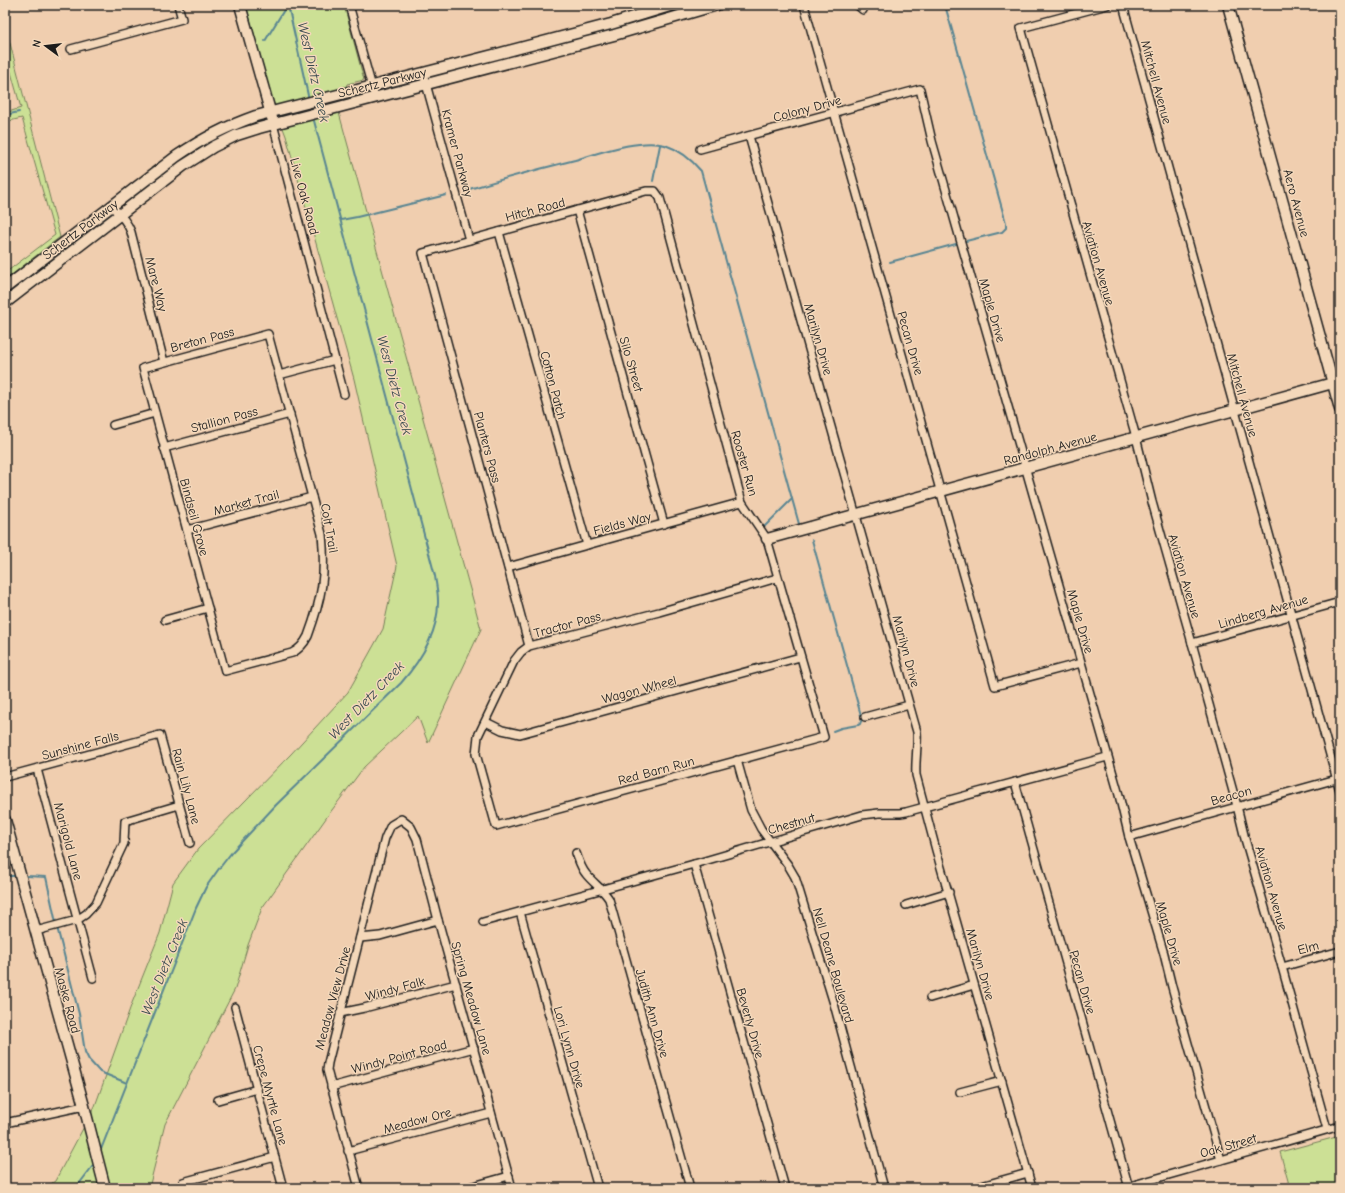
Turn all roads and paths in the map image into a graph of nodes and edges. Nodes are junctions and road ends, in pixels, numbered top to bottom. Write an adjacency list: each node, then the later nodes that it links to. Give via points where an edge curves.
1 (178, 5): 17 (street, via 182,19)
2 (240, 5): 26 (main road, Live Oak Road)
3 (349, 5): 23 (street)
4 (673, 5): 13 (main road, Schertz Parkway)
5 (715, 5): 11 (main road, Schertz Parkway)
6 (804, 5): 27 (street, Pecan Drive)
7 (856, 5): 12 (street)
8 (1107, 5): 52 (street, Aviation Avenue, via 1021,28)
9 (1123, 5): 48 (street, Mitchell Avenue)
10 (1228, 5): 45 (main road, Aero Avenue)
11 (680, 10): 14 (main road, Schertz Parkway)
12 (863, 10)
13 (611, 24): 14 (main road); 15 (main road, Schertz Parkway)
14 (614, 35): 16 (main road, Schertz Parkway)
15 (566, 36): 16 (main road); 18 (main road, Schertz Parkway)
16 (569, 47): 19 (main road, Schertz Parkway)
17 (71, 49)
18 (497, 54): 19 (main road); 20 (main road, Schertz Parkway)
19 (500, 65): 20 (main road, Schertz Parkway)
20 (463, 69): 21 (main road, Schertz Parkway); 22 (main road, Schertz Parkway)
21 (423, 73): 22 (street, Kramer Parkway); 23 (main road, Schertz Parkway)
22 (426, 85): 25 (main road, Schertz Parkway); 36 (street, Kramer Parkway)
23 (372, 86): 25 (street); 26 (main road, Schertz Parkway)
24 (920, 90): 27 (street, Colony Drive); 54 (street, Maple Drive, via 932,141)
25 (375, 98): 28 (main road, Schertz Parkway)
26 (270, 112): 28 (main road, Live Oak Road); 32 (main road, Schertz Parkway, via 233,124 207,137 177,156)
27 (835, 113): 29 (street, Colony Drive); 55 (street, Pecan Drive)
28 (273, 124): 34 (main road, Schertz Parkway, via 237,135 213,147); 41 (street, Live Oak Road)
29 (749, 136): 30 (street, Colony Drive); 58 (street, Marilyn Drive)
30 (700, 149)
31 (655, 191): 33 (street, Hitch Road, via 646,191); 57 (street, Rooster Run, via 660,198)
32 (112, 207): 34 (street, Mare Way); 38 (main road, Schertz Parkway)
33 (577, 210): 35 (street, Hitch Road); 59 (street, Silo Street)
34 (120, 214): 39 (main road, Schertz Parkway); 42 (street, Mare Way, via 131,232)
35 (499, 232): 36 (street, Hitch Road); 62 (street, Cotton Patch)
36 (469, 240): 37 (street, Hitch Road)
37 (422, 254): 63 (street, Planters Pass)
38 (5, 288)
39 (5, 303)
40 (268, 334): 42 (street, Breton Pass); 44 (street, Colt Trail)
41 (335, 360): 44 (street); 46 (street, Live Oak Road)
42 (164, 362): 43 (street, Breton Pass)
43 (143, 368): 49 (street, Bindseil Grove)
44 (279, 375): 50 (street, Colt Trail)
45 (1336, 382): 47 (main road, Aero Avenue); 48 (main road, Randolph Avenue)
46 (344, 394)
47 (1340, 409)
48 (1234, 410): 52 (main road, Randolph Avenue); 67 (street, Mitchell Avenue)
49 (155, 413): 51 (street); 53 (street, Bindseil Grove)
50 (290, 414): 53 (street, Stallion Pass); 56 (street, Colt Trail)
51 (113, 425)
52 (1136, 437): 54 (main road, Randolph Avenue); 69 (street, Aviation Avenue)
53 (164, 448): 60 (street, Bindseil Grove)
54 (1025, 468): 55 (main road, Randolph Avenue); 72 (street, Maple Drive)
55 (941, 491): 58 (main road, Randolph Avenue); 72 (street, Pecan Drive, via 995,686)
56 (312, 497): 60 (street, Market Trail); 73 (street, Colt Trail, via 322,534 324,569 320,603 308,636 303,645 292,653)
57 (742, 502): 59 (street, Fields Way); 61 (street, Rooster Run)
58 (857, 514): 61 (main road, Randolph Avenue); 74 (street, Marilyn Drive)
59 (664, 524): 62 (street, Fields Way)
60 (186, 530): 66 (street, Bindseil Grove)
61 (767, 540): 64 (street, Rooster Run)
62 (587, 545): 63 (street, Fields Way)
63 (508, 567): 70 (street, Planters Pass)
64 (777, 578): 70 (street, Tractor Pass); 71 (street, Rooster Run)
65 (1340, 602): 67 (street, Lindberg Avenue)
66 (208, 608): 68 (street); 73 (street, Bindseil Grove)
67 (1291, 616): 69 (street, Lindberg Avenue); 83 (street, Mitchell Avenue)
68 (165, 620)
69 (1192, 644): 87 (street, Aviation Avenue)
70 (529, 646): 76 (street, Tractor Pass, via 520,652 514,661)
71 (800, 657): 76 (street, Wagon Wheel, via 520,734 502,730); 78 (street, Rooster Run)
72 (1081, 664): 79 (street, Maple Drive)
73 (225, 671)
74 (909, 705): 75 (street); 88 (street, Marilyn Drive, via 917,732 916,775)
75 (865, 717)
76 (486, 722): 91 (street, Tractor Pass, via 478,736 476,754)
77 (160, 735): 81 (street, Sunshine Falls); 86 (street, Rain Lily Lane)
78 (824, 736): 80 (street, Red Barn Run)
79 (1107, 756): 84 (street, Chestnut); 92 (street, Maple Drive)
80 (737, 760): 91 (street, Red Barn Run); 93 (street, Nell Deane Boulevard, via 752,810)
81 (36, 769): 82 (street, Sunshine Falls); 101 (street, Marigold Lane)
82 (5, 777)
83 (1338, 778): 85 (street, Mitchell Avenue); 87 (street, Beacon)
84 (1016, 782): 88 (street, Chestnut); 142 (street, Pecan Drive)
85 (1340, 791)
86 (179, 805): 94 (street, Rain Lily Lane); 101 (street, via 125,821 124,843 96,903)
87 (1237, 806): 92 (street, Beacon); 107 (street, Aviation Avenue)
88 (925, 807): 93 (street, Chestnut, via 900,813 862,816); 98 (street, Marilyn Drive)
89 (401, 819): 102 (street, Spring Meadow Lane, via 411,827 417,839); 105 (street, Meadow View Drive, via 391,824 385,838)
90 (5, 820): 104 (main road, Maske Road)
91 (496, 826)
92 (1129, 837): 127 (street, Maple Drive)
93 (770, 842): 96 (street, Chestnut); 139 (street, Nell Deane Boulevard, via 795,877 834,1004)
94 (190, 843)
95 (576, 853): 97 (street, Judith Ann Drive, via 586,875)
96 (694, 864): 97 (street, Chestnut); 138 (street, Beverly Drive)
97 (601, 889): 100 (street, Chestnut); 137 (street, Judith Ann Drive, via 609,899)
98 (949, 892): 99 (street); 110 (street, Marilyn Drive)
99 (906, 905)
100 (520, 912): 103 (street, Chestnut); 136 (street, Lori Lynn Drive)
101 (77, 920): 104 (street); 108 (street, Marigold Lane)
102 (438, 920): 105 (street, via 380,936); 109 (street, Spring Meadow Lane)
103 (483, 922)
104 (36, 931): 120 (main road, Maske Road)
105 (360, 938): 113 (street, Meadow View Drive)
106 (1340, 951): 107 (street, Elm)
107 (1282, 967): 124 (street, Aviation Avenue)
108 (93, 978)
109 (456, 984): 113 (street, Windy Falk); 114 (street, Spring Meadow Lane)
110 (974, 985): 111 (street); 115 (street, Marilyn Drive)
111 (930, 998)
112 (234, 1007): 117 (street, Crepe Myrtle Lane)
113 (340, 1013): 116 (street, Meadow View Drive, via 327,1070)
114 (474, 1048): 116 (street, Windy Point Road); 121 (street, Spring Meadow Lane)
115 (1002, 1081): 118 (street); 128 (street, Marilyn Drive)
116 (331, 1087): 125 (street, Meadow View Drive)
117 (257, 1089): 119 (street); 126 (street, Crepe Myrtle Lane)
118 (960, 1092)
119 (218, 1100)
120 (84, 1106): 122 (street); 131 (main road, Maske Road)
121 (491, 1113): 125 (street, Meadow Ore); 129 (street, Spring Meadow Lane)
122 (5, 1123)
123 (1340, 1126): 124 (street, Oak Street)
124 (1327, 1129): 127 (street, Oak Street)
125 (348, 1151): 133 (street, Meadow View Drive)
126 (275, 1157): 130 (street); 132 (street, Crepe Myrtle Lane)
127 (1221, 1160): 142 (street, Oak Street)
128 (1028, 1173): 140 (street); 141 (street)
129 (509, 1176): 134 (street); 135 (street, Spring Meadow Lane)
130 (184, 1182)
131 (105, 1188)
132 (283, 1188)
133 (359, 1188)
134 (466, 1188)
135 (512, 1188)
136 (598, 1188)
137 (690, 1188)
138 (785, 1188)
139 (884, 1188)
140 (974, 1188)
141 (1032, 1188)
142 (1127, 1188)

